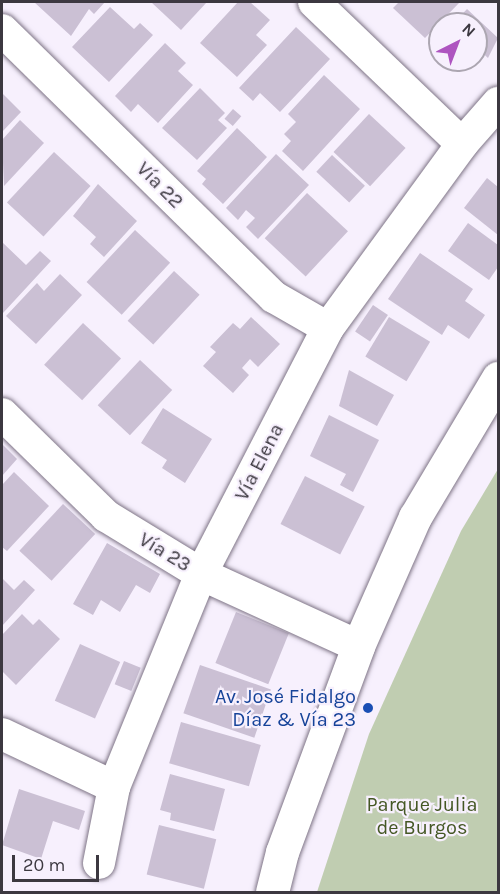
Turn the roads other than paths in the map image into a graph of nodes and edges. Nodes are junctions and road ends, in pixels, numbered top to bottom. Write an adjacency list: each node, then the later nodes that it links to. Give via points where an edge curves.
1 (314, 2): 4 (street)
2 (2, 30): 5 (street, Vía 22, via 274,297)
3 (498, 103): 4 (street, Vía Elena)
4 (462, 144): 5 (street, Vía Elena)
5 (328, 328): 8 (street, Vía Elena)
6 (498, 378): 9 (street, via 415,517)
7 (2, 414): 8 (street, Vía 23, via 106,516)
8 (201, 574): 9 (street, Vía 23); 11 (street, Vía Elena)
9 (358, 645): 13 (street, via 282,852)
10 (2, 734): 11 (street)
11 (114, 787): 12 (street, Vía Elena)
12 (99, 863)
13 (272, 892)

